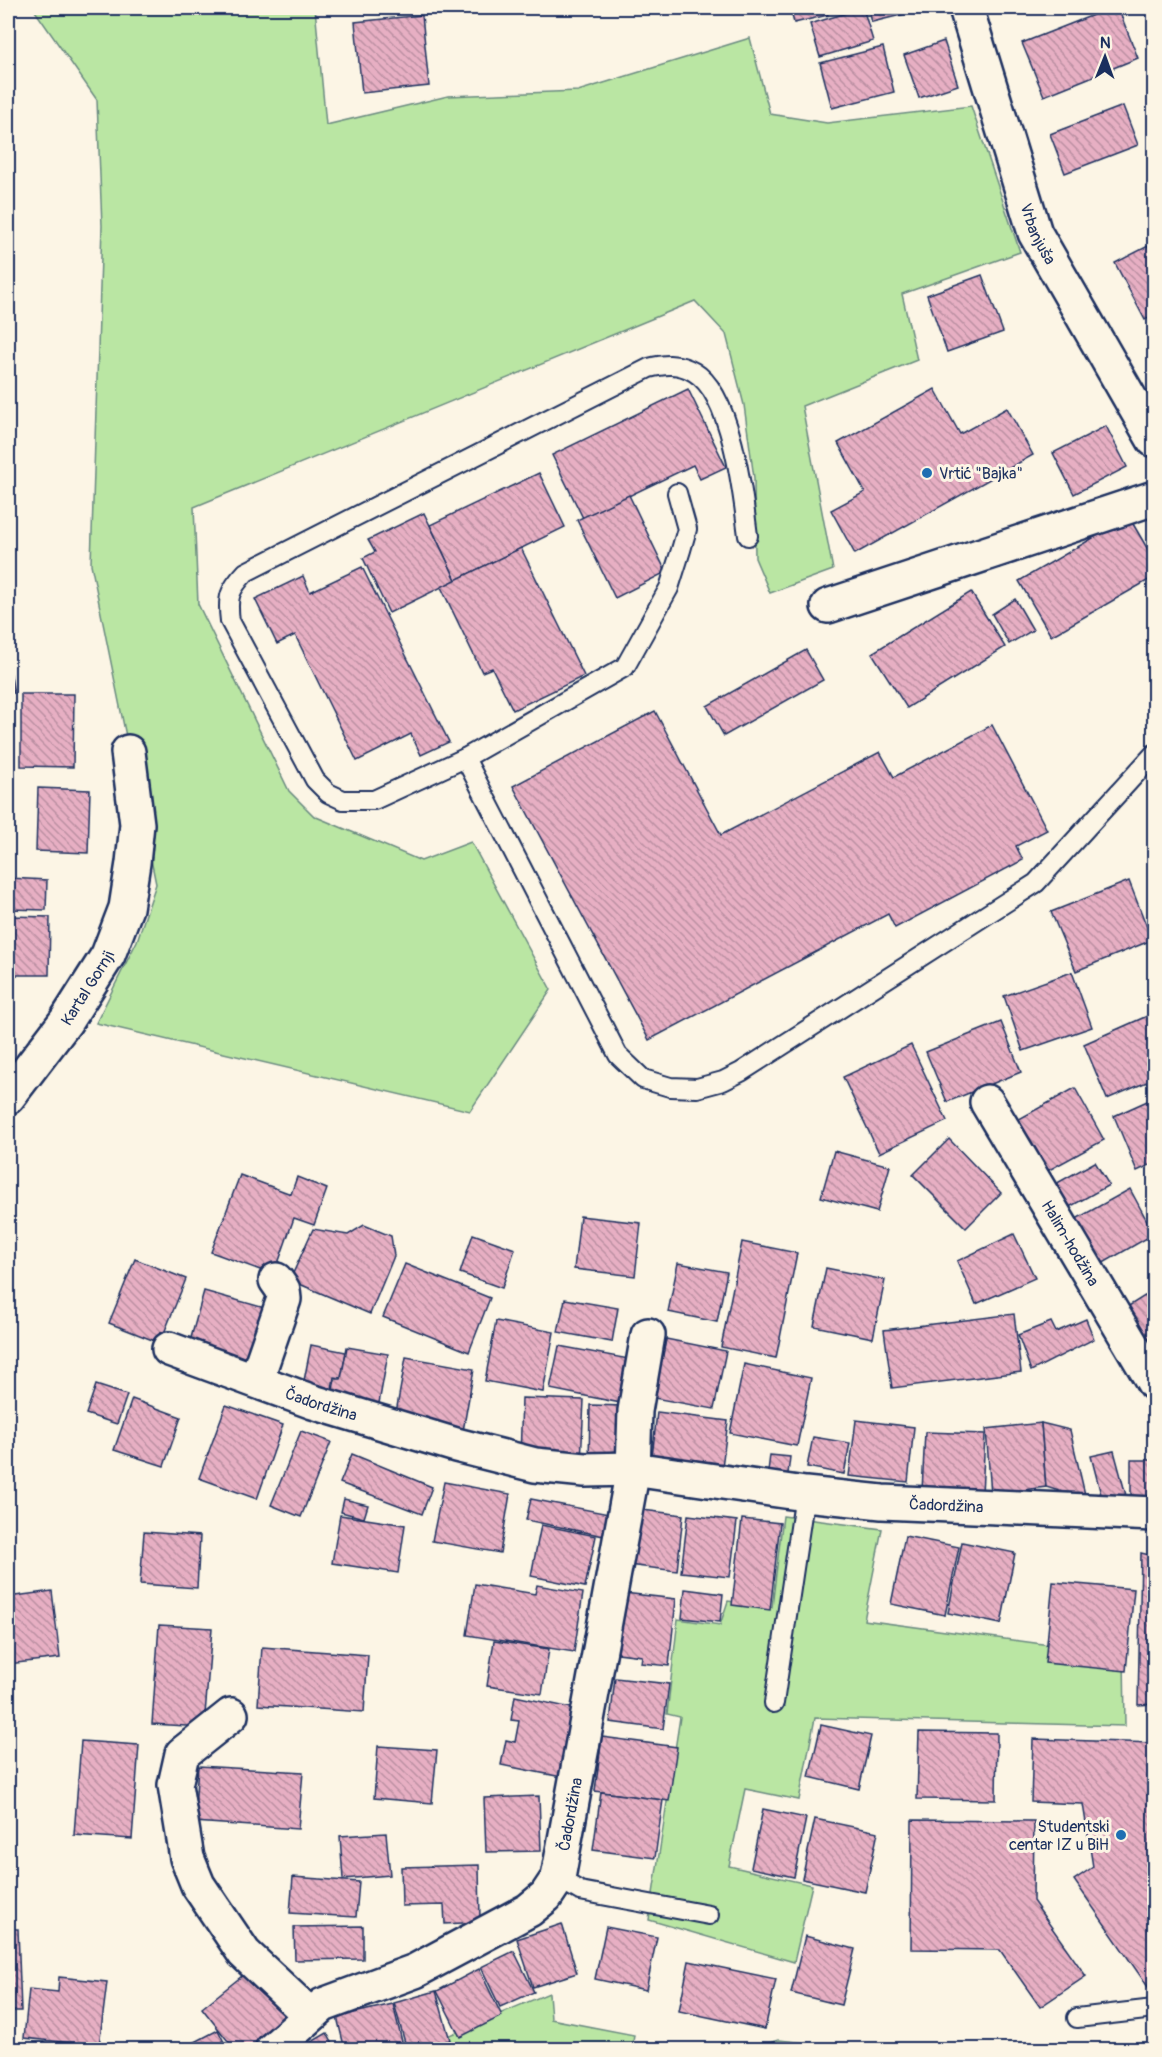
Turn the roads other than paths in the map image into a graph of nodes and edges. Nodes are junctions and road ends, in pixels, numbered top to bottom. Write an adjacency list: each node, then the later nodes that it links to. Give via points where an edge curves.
1 (966, 8): 2 (street, Vrbanjuša, via 1035,233)
2 (1155, 440)
3 (677, 493): 9 (lane, via 687,529 669,588 625,667)
4 (1155, 498): 6 (street)
5 (748, 536): 9 (lane, via 740,472 712,390 696,372 663,364 246,572 234,585 228,602 230,621 315,780 328,793 343,800 374,800)
6 (828, 606)
7 (128, 752): 10 (street, Kartal Gornji, via 137,824 126,908 108,954 66,1022)
8 (1155, 754): 9 (lane, via 1036,883 741,1072 697,1088 670,1087 643,1079 618,1055)
9 (465, 758)
10 (8, 1097)
11 (987, 1102): 16 (street, Halim-hodžina)
12 (276, 1280): 15 (street, via 284,1290 284,1299)
13 (648, 1335): 17 (street, Čadordžina, via 635,1410)
14 (169, 1349): 15 (street, Čadordžina)
15 (256, 1380): 17 (street, Čadordžina, via 313,1402 535,1465)
16 (1155, 1383)
17 (633, 1469): 18 (street, Čadordžina); 22 (street, Čadordžina)
18 (805, 1494): 19 (street, Čadordžina, via 882,1502); 20 (lane)
19 (1155, 1514)
20 (774, 1703)
21 (231, 1715): 25 (street, via 182,1755 176,1785 187,1858 198,1884 244,1953)
22 (558, 1878): 23 (lane, via 580,1891); 25 (street, Čadordžina, via 546,1896 529,1910 415,1971 323,2005)
23 (709, 1915)
24 (1155, 2009): 26 (lane)
25 (310, 2015): 27 (street, Čadordžina)
26 (1077, 2018)
27 (272, 2049)

